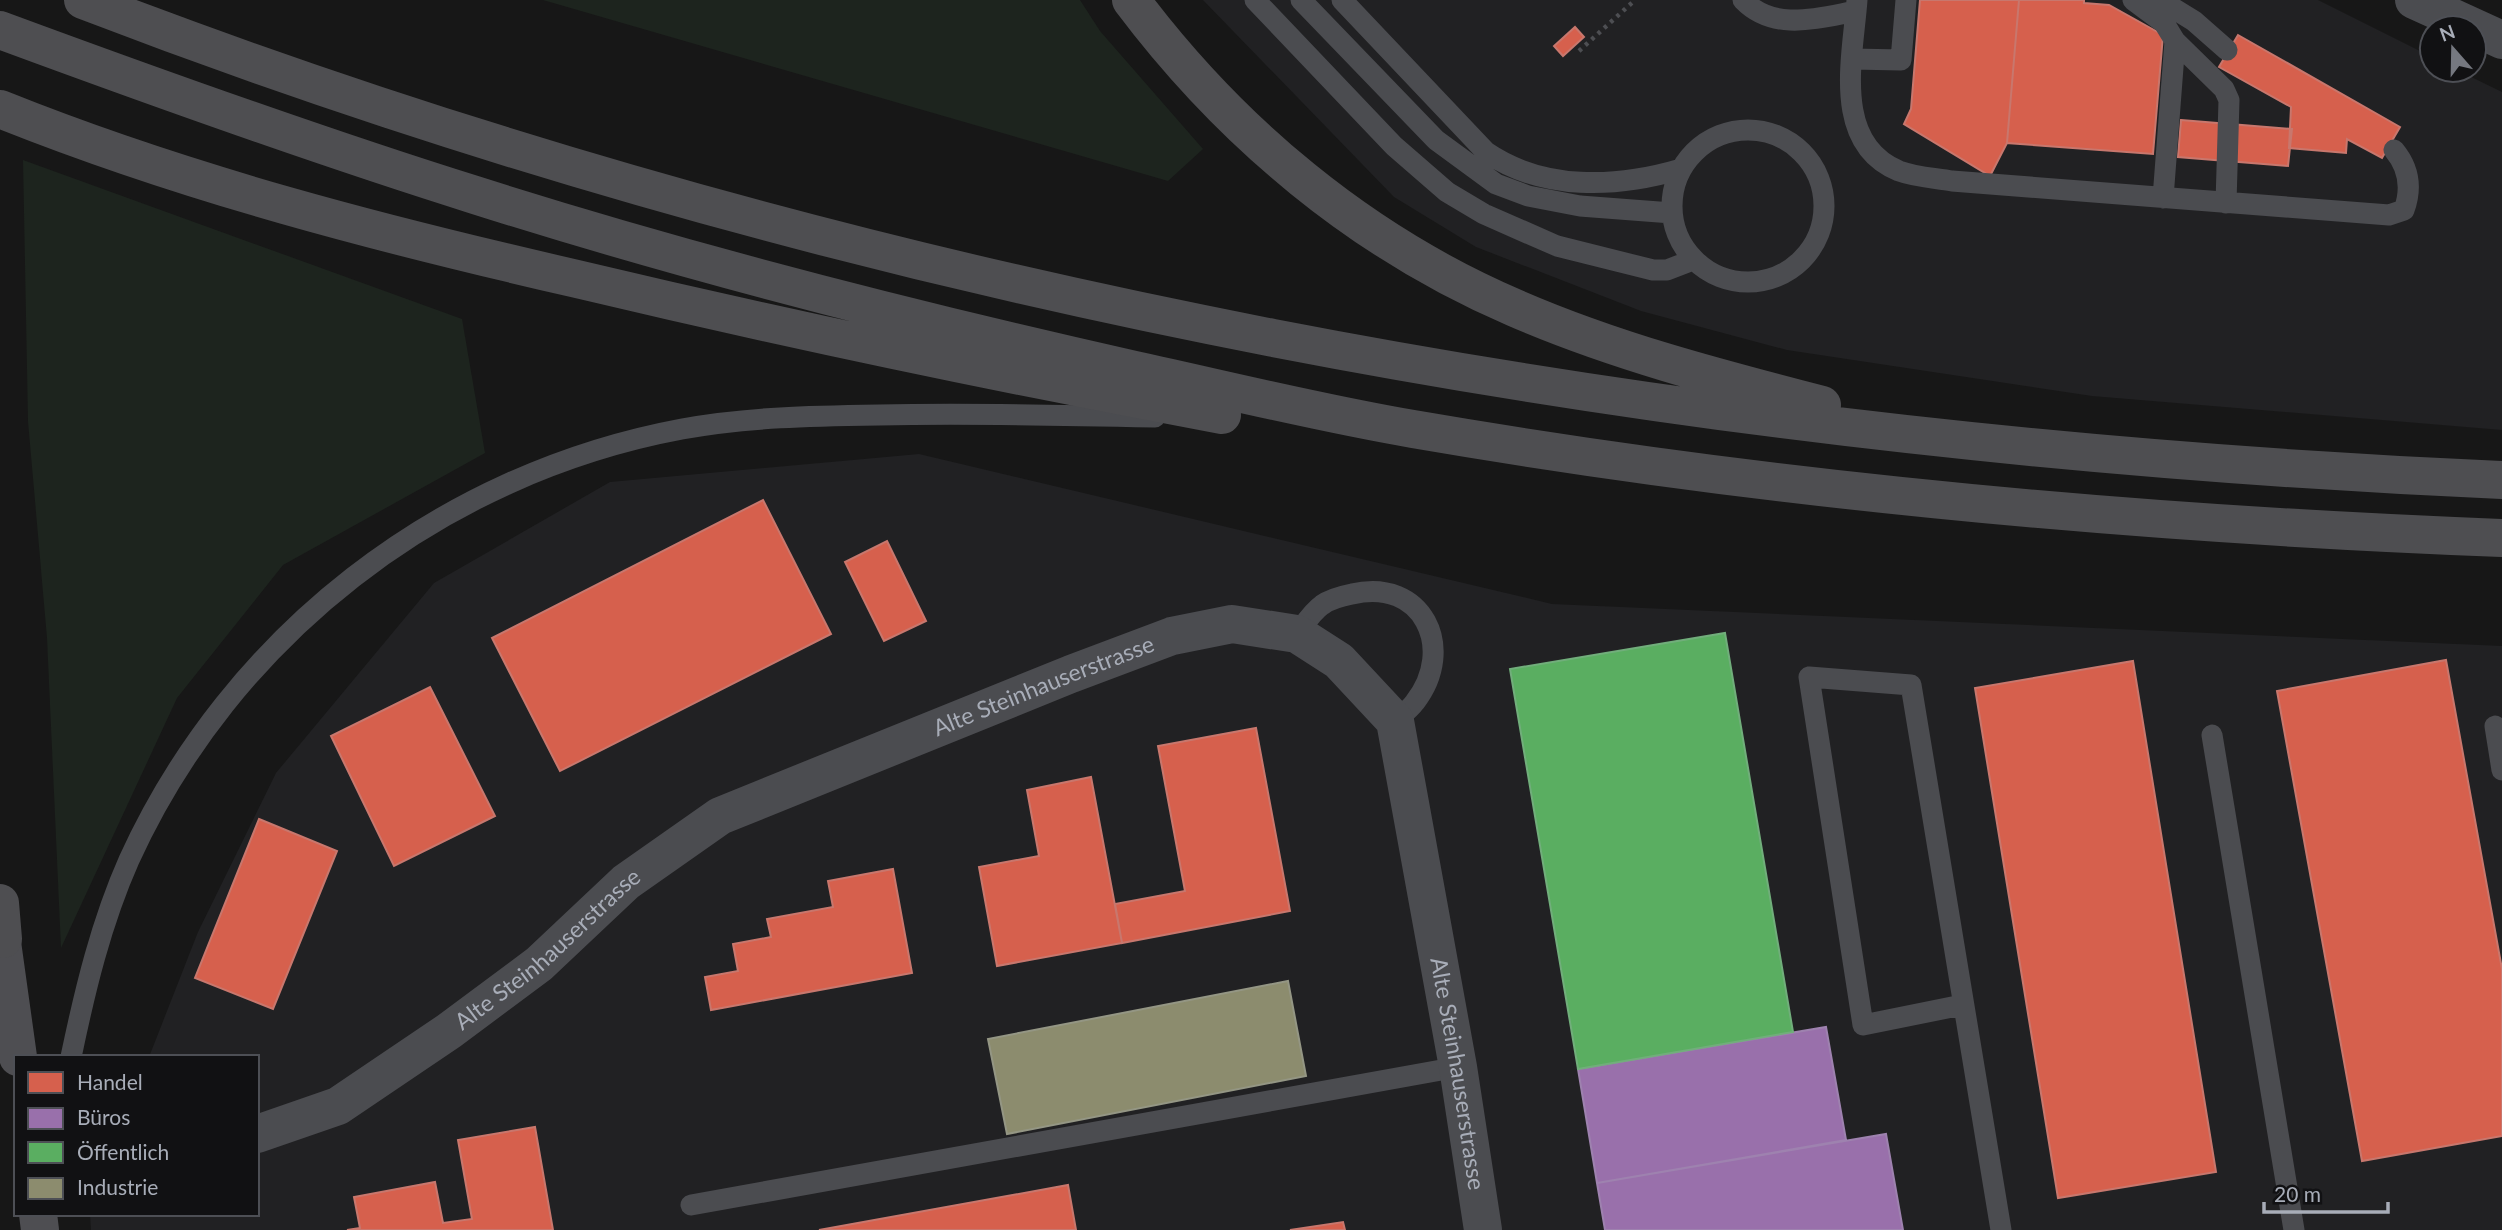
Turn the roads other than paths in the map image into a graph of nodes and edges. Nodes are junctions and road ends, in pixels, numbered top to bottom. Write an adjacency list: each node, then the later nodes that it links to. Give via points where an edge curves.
1 (83, 0): 25 (highway, via 347,95 603,175 1055,293 1285,342 1495,379 1735,415)
2 (1131, 0): 25 (highway, via 1189,71 1293,173 1376,232 1469,286 1565,328 1670,364)
3 (1255, 0): 23 (lane, via 1420,172 1456,198 1520,231 1653,270)
4 (1301, 0): 22 (lane, via 1436,140 1496,184 1580,206)
5 (1342, 0): 19 (lane, via 1486,152 1507,166 1566,182 1636,181)
6 (1743, 0): 11 (lane, via 1776,19 1800,22)
7 (1906, 0): 16 (lane, via 1901,60)
8 (2133, 0): 14 (lane, via 2164,23)
9 (2160, 0): 15 (lane, via 2194,21)
10 (2421, 1): 13 (street)
11 (1857, 5): 16 (lane)
12 (0, 30): 26 (highway, via 334,149 733,271 1017,344 1231,392 1405,428)
13 (2502, 40)
14 (2175, 41): 20 (lane); 21 (lane, via 2224,89 2229,100)
15 (2227, 50)
16 (1853, 59): 20 (lane, via 1850,107 1857,129 1877,156 1900,171 1952,181)
17 (0, 109): 24 (highway, via 305,213 426,244 741,318)
18 (2394, 150): 21 (lane, via 2407,170 2408,185 2407,202 2398,214)
19 (1681, 170): 22 (lane); 23 (lane, via 1715,137 1738,130 1764,131 1788,141 1808,158 1821,181 1825,206 1821,232 1808,255 1765,282 1739,283 1714,275)
20 (2163, 198): 21 (lane)
21 (2226, 203)
22 (1672, 212): 23 (lane, via 1678,239)
23 (1693, 260)
24 (1244, 419): 26 (highway, via 1338,434); 37 (lane, via 962,413 797,416 722,424 622,442 559,461 429,524 372,561 320,604 234,691 192,747 128,862 88,977)
25 (1969, 442): 27 (highway, via 2288,469)
26 (1570, 454): 28 (highway, via 1940,502)
27 (2502, 480)
28 (2502, 538)
29 (1297, 634): 30 (street, Alte Steinhauserstrasse, via 1364,683); 30 (lane, via 1321,606 1339,597 1368,590 1391,592 1415,605 1430,628 1434,650 1429,677 1415,702); 39 (street, Alte Steinhauserstrasse, via 1232,624 1172,636 720,816 626,882 539,964 449,1031 338,1106)
30 (1395, 721): 38 (street, Alte Steinhauserstrasse)
31 (2495, 726): 33 (lane)
32 (2212, 735): 43 (lane)
33 (2502, 770)
34 (1, 923): 36 (highway)
35 (1962, 1005): 35 (lane, via 1911,685 1809,677 1863,1024); 42 (lane)
36 (18, 1055)
37 (71, 1055)
38 (1458, 1067): 40 (lane); 41 (street, Alte Steinhauserstrasse)
39 (259, 1133)
40 (691, 1205)
41 (1483, 1230)
42 (2001, 1230)
43 (2294, 1230)

